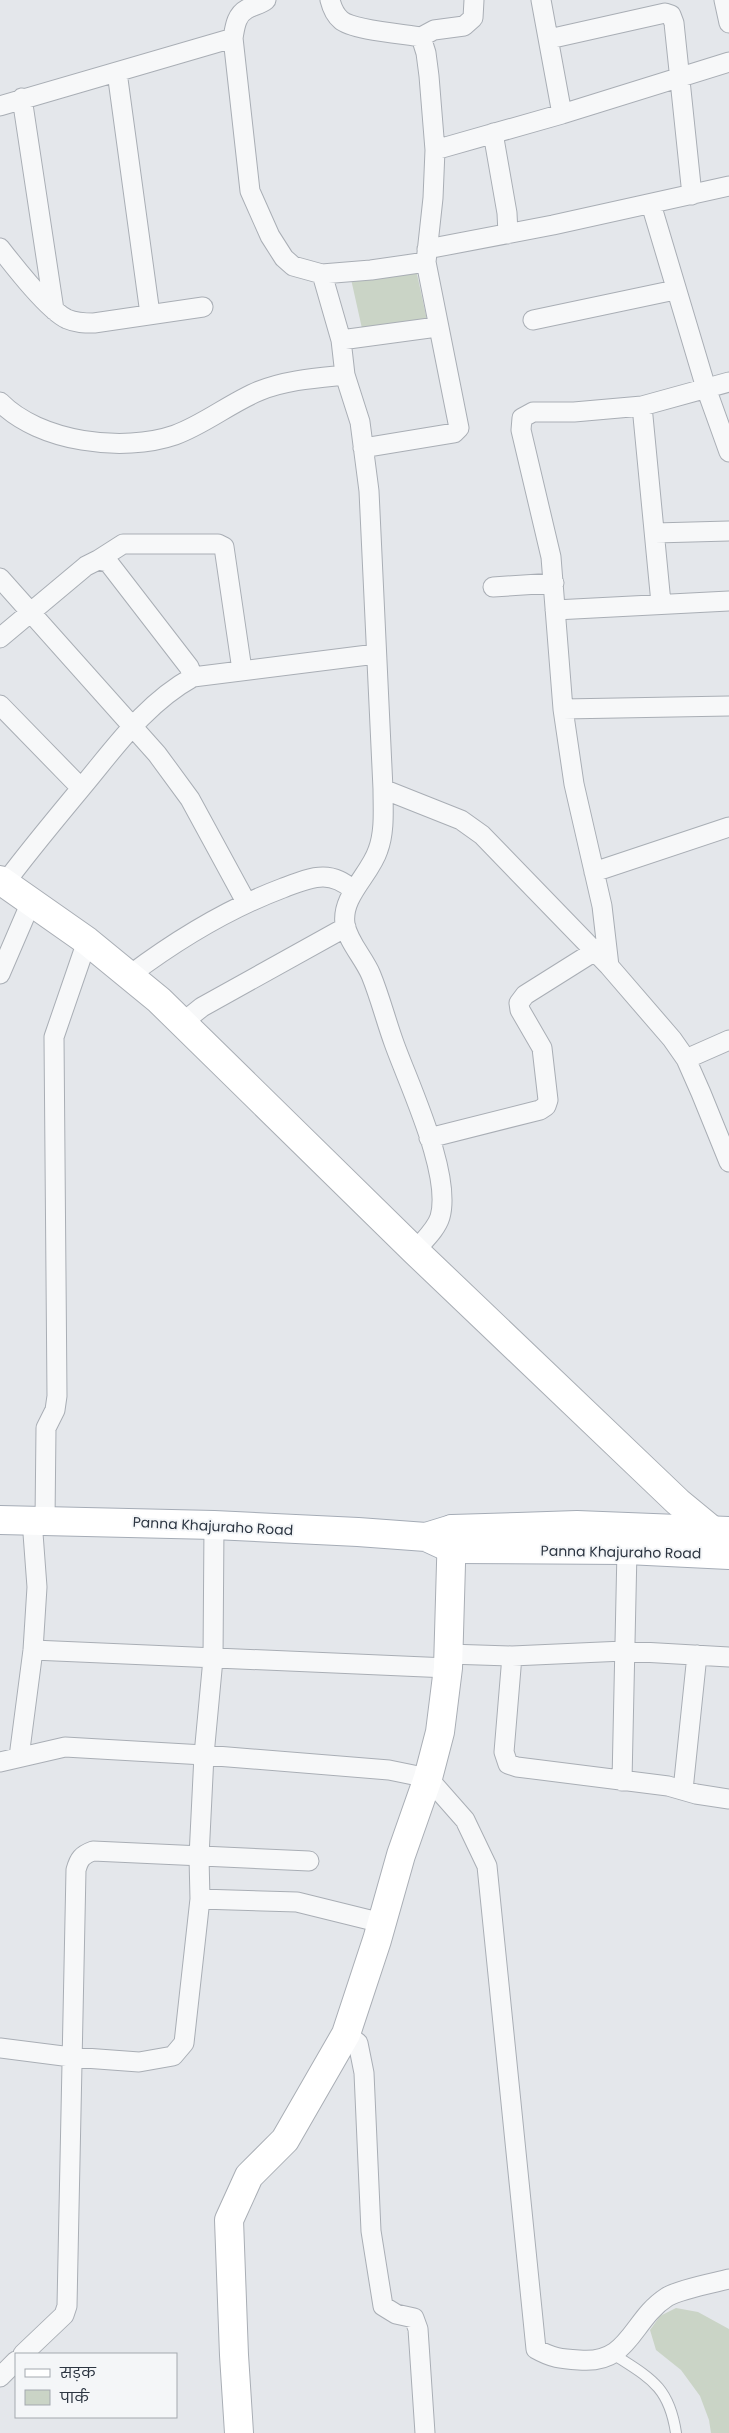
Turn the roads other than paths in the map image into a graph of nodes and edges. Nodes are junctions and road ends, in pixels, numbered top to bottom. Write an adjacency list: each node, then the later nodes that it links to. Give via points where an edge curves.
1 (266, 0): 6 (street, via 261,4)
2 (330, 0): 8 (street, via 332,9 342,21 355,27)
3 (474, 0): 8 (street, via 474,18 464,26 434,30)
4 (541, 0): 10 (street)
5 (724, 0): 7 (street)
6 (242, 5): 9 (street)
7 (729, 23)
8 (420, 37): 18 (street, via 426,53)
9 (233, 38): 12 (street); 25 (street, via 245,164 256,209 284,258 293,266)
10 (549, 39): 13 (street, via 665,13 671,15 674,23); 16 (street)
11 (729, 62): 13 (street)
12 (117, 72): 14 (street); 29 (street)
13 (680, 78): 16 (street); 20 (street)
14 (22, 98): 15 (street); 28 (street)
15 (0, 106)
16 (562, 114): 17 (street)
17 (493, 133): 18 (street); 22 (street)
18 (435, 150): 24 (street)
19 (729, 186): 20 (street)
20 (692, 195): 21 (street)
21 (651, 204): 22 (street); 26 (street)
22 (508, 234): 24 (street)
23 (0, 248): 28 (street)
24 (426, 256): 25 (street, via 371,270); 31 (street)
25 (322, 274): 32 (street)
26 (676, 290): 30 (street); 35 (street)
27 (203, 307): 29 (street)
28 (54, 310): 29 (street, via 78,323)
29 (150, 314)
30 (533, 320)
31 (437, 327): 32 (street); 38 (street, via 459,428 454,433)
32 (340, 340): 33 (street)
33 (345, 375): 37 (street, via 281,384 258,392 174,435 139,442 67,438); 38 (street, via 360,422)
34 (729, 382): 35 (street)
35 (706, 388): 36 (street); 39 (street)
36 (642, 406): 41 (street); 44 (street, via 533,412 522,418 521,430 546,528)
37 (4, 414)
38 (363, 448): 51 (street, via 369,491)
39 (729, 452)
40 (729, 530): 41 (street)
41 (655, 533): 47 (street)
42 (98, 560): 49 (street, via 86,566); 52 (street, via 123,544 218,544 224,547); 53 (street, via 108,562 189,667)
43 (0, 578): 49 (street)
44 (554, 583): 45 (street); 48 (street)
45 (494, 587)
46 (729, 602): 47 (street)
47 (661, 603): 48 (street)
48 (555, 610): 56 (street)
49 (30, 613): 50 (street); 57 (street)
50 (0, 638)
51 (376, 654): 52 (street); 59 (street)
52 (242, 670): 53 (street)
53 (193, 677): 57 (street, via 171,690)
54 (0, 705): 58 (street)
55 (729, 706): 56 (street)
56 (563, 709): 61 (street, via 574,784)
57 (132, 728): 58 (street); 65 (street, via 157,754 190,799)
58 (81, 788): 62 (street)
59 (383, 789): 63 (street, via 379,849); 68 (street, via 461,820 482,835)
60 (729, 827): 61 (street)
61 (594, 872): 69 (street, via 602,906)
62 (3, 882): 64 (main road)
63 (354, 890): 65 (street, via 338,879 323,877 304,880); 66 (street, via 344,913)
64 (31, 902): 67 (main road); 70 (street)
65 (246, 902): 71 (street, via 167,947)
66 (346, 927): 72 (street, via 202,1007); 75 (street, via 370,974)
67 (87, 941): 71 (main road); 79 (street, via 54,1037 57,1396 55,1410 46,1428)
68 (595, 951): 69 (street); 75 (street, via 525,995 519,1003 542,1048 546,1106)
69 (609, 966): 74 (street)
70 (0, 974)
71 (130, 975): 72 (main road)
72 (182, 1023): 77 (main road)
73 (729, 1040): 74 (street)
74 (686, 1060): 76 (street)
75 (429, 1138): 77 (street, via 438,1171 440,1218)
76 (729, 1162)
77 (415, 1251): 81 (main road, via 678,1502)
78 (0, 1520): 79 (main road, Panna Khajuraho Road)
79 (38, 1520): 80 (main road, Panna Khajuraho Road); 85 (street)
80 (214, 1525): 82 (main road, Panna Khajuraho Road); 90 (street)
81 (720, 1531): 82 (main road, Panna Khajuraho Road, via 577,1526)
82 (452, 1539): 83 (main road, Panna Khajuraho Road); 91 (main road)
83 (627, 1550): 84 (main road, Panna Khajuraho Road); 86 (street)
84 (729, 1555)
85 (33, 1650): 90 (street); 93 (street)
86 (624, 1651): 87 (street); 88 (street); 96 (street)
87 (698, 1655): 89 (street); 97 (street)
88 (512, 1656): 91 (street); 96 (street, via 504,1752 508,1764)
89 (729, 1657)
90 (213, 1659): 91 (street); 92 (street)
91 (448, 1661): 95 (main road, via 440,1732)
92 (204, 1755): 93 (street, via 66,1748); 95 (street, via 389,1770); 99 (street)
93 (19, 1757): 94 (street)
94 (0, 1762)
95 (428, 1778): 102 (main road); 108 (street, via 464,1820 487,1866 536,2348 551,2358 596,2362)
96 (622, 1781): 97 (street)
97 (684, 1790): 98 (street)
98 (729, 1799)
99 (199, 1857): 100 (street); 101 (street); 105 (street, via 93,1852 79,1859 76,1870)
100 (309, 1861)
101 (200, 1899): 102 (street, via 297,1902); 105 (street, via 187,2026 179,2051 173,2056 139,2062)
102 (382, 1923): 103 (main road)
103 (346, 2034): 111 (main road, via 285,2140 249,2176 229,2220); 112 (street, via 358,2043 364,2073 371,2231 383,2306 396,2314 414,2318 418,2329)
104 (0, 2048): 105 (street)
105 (72, 2057): 107 (street, via 67,2306 64,2314)
106 (729, 2278): 108 (street, via 668,2296 650,2311 627,2342)
107 (24, 2353)
108 (613, 2354): 113 (lane, via 658,2386 674,2416)
109 (15, 2362): 110 (street)
110 (0, 2377)
111 (239, 2433)
112 (425, 2433)
113 (676, 2433)

